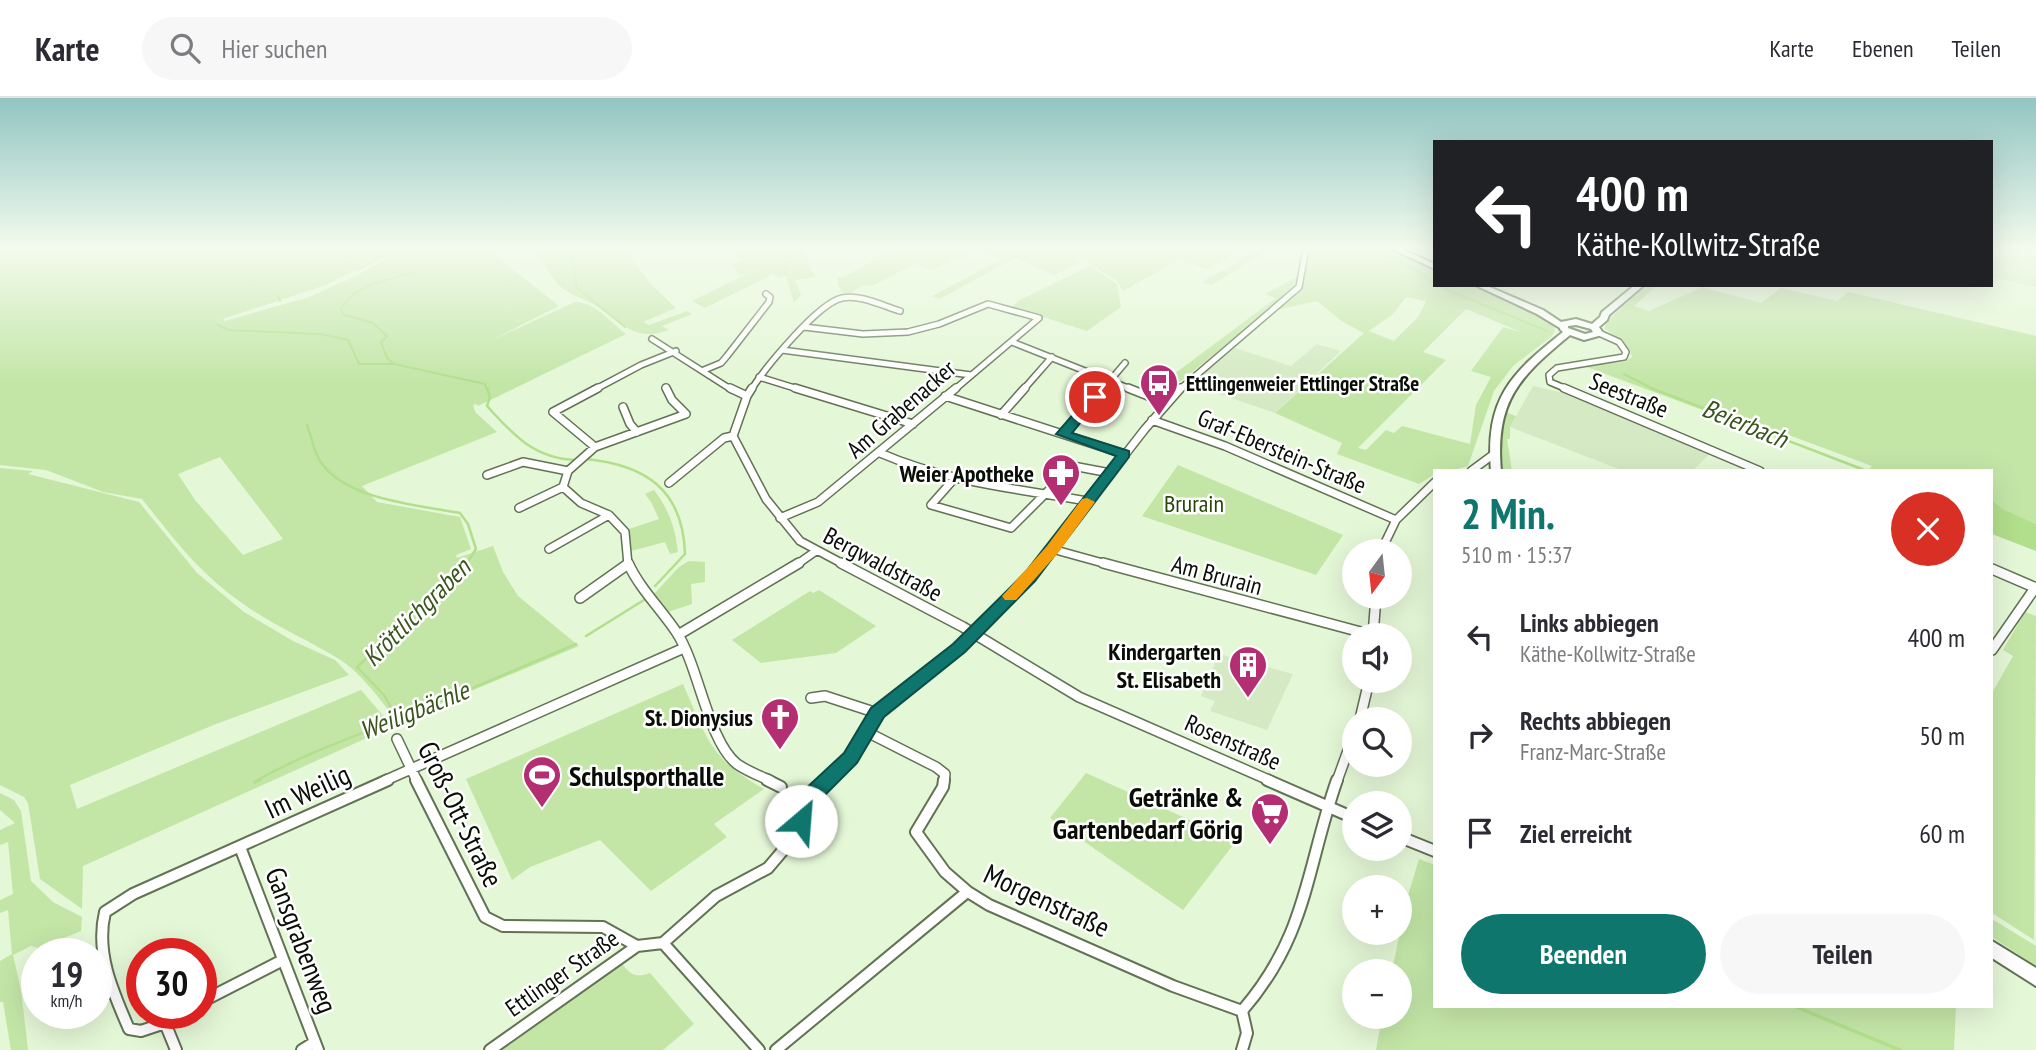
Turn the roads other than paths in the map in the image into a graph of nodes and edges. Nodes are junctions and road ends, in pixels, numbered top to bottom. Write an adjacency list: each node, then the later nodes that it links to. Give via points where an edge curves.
1 (1293, 292): 27 (street)
2 (1495, 292): 6 (street)
3 (1631, 292): 7 (main road)
4 (766, 294): 20 (street, via 769,302 727,356)
5 (900, 311): 9 (street, via 839,298)
6 (1540, 312): 8 (street); 10 (street)
7 (1605, 314): 8 (main road); 11 (main road)
8 (1578, 322): 10 (main road); 11 (main road)
9 (804, 327): 14 (street, Am Grabenacker, via 901,333 964,316 988,304 1039,318); 16 (street)
10 (1565, 329): 12 (main road); 15 (main road)
11 (1595, 332): 12 (main road); 41 (street, Seestraße, via 1624,347 1626,354 1621,359 1553,370 1548,380)
12 (1579, 337): 15 (main road)
13 (652, 339): 17 (street)
14 (1012, 342): 18 (street); 21 (street, Am Grabenacker)
15 (1556, 345): 38 (main road, via 1536,359 1504,397 1495,419)
16 (782, 350): 21 (street); 22 (street)
17 (676, 351): 20 (street); 35 (street, via 553,412)
18 (1052, 357): 23 (street); 29 (street)
19 (1125, 363): 23 (street)
20 (704, 370): 25 (street)
21 (971, 375): 26 (street, Am Grabenacker)
22 (759, 377): 25 (street); 31 (street)
23 (1109, 381): 27 (street); 33 (street)
24 (666, 388): 32 (street, via 686,414)
25 (747, 396): 34 (street)
26 (945, 396): 29 (street); 31 (street, Am Grabenacker)
27 (1166, 403): 30 (street)
28 (623, 407): 32 (street)
29 (1001, 415): 33 (street)
30 (1152, 420): 37 (street); 54 (street, Graf-Eberstein-Straße, via 1203,437)
31 (913, 424): 36 (street, Am Grabenacker)
32 (637, 432): 35 (street)
33 (1063, 434): 37 (street)
34 (733, 436): 46 (street, via 724,438); 53 (street, Bergwaldstraße, via 754,481)
35 (595, 447): 42 (street)
36 (880, 453): 45 (street); 53 (street, Am Grabenacker, via 818,502)
37 (1124, 454): 43 (street)
38 (1494, 454): 39 (street); 40 (main road)
39 (1476, 469)
40 (1496, 469)
41 (1755, 469)
42 (568, 471): 44 (street, via 523,462); 48 (street)
43 (1110, 473): 49 (street, via 1073,466); 50 (street)
44 (487, 475)
45 (954, 479): 49 (street); 49 (street, via 931,505 1011,528)
46 (669, 482)
47 (1433, 484): 54 (street)
48 (564, 487): 51 (street); 52 (street, via 581,503)
49 (1047, 493): 50 (street)
50 (1088, 501): 57 (street)
51 (519, 508)
52 (609, 515): 56 (street); 59 (street, via 625,531)
53 (780, 518): 58 (street, Bergwaldstraße)
54 (1396, 520): 55 (street)
55 (1387, 539)
56 (548, 549)
57 (1052, 550): 63 (street, Am Brurain); 64 (street)
58 (816, 551): 64 (street, Bergwaldstraße); 65 (street)
59 (628, 564): 62 (street); 65 (street)
60 (1993, 569): 61 (street)
61 (2036, 588): 67 (street)
62 (580, 598)
63 (1342, 627)
64 (973, 634): 69 (street); 75 (street, Rosenstraße, via 1079,696)
65 (678, 635): 66 (street)
66 (684, 648): 72 (street, Im Weilig); 74 (street, via 713,728 736,763)
67 (1993, 649)
68 (811, 698): 69 (street, via 825,696)
69 (877, 713): 70 (street)
70 (867, 732): 80 (street, Morgenstraße, via 945,775 943,788 916,832 923,847); 81 (street, via 850,758 809,798 784,853 759,874 716,896)
71 (397, 739): 72 (street, Groß-Ott-Straße)
72 (412, 768): 78 (street, Im Weilig); 82 (street, Groß-Ott-Straße, via 485,917 503,926 603,927)
73 (1342, 768): 75 (street)
74 (781, 787)
75 (1328, 807): 76 (street, Rosenstraße); 87 (street, via 1290,942 1264,989)
76 (1342, 813)
77 (1412, 842): 79 (street)
78 (240, 847): 84 (street, Gansgrabenweg); 88 (street, Im Weilig, via 133,894 105,912 106,976)
79 (1433, 850)
80 (967, 892): 87 (street, Morgenstraße, via 1135,970); 97 (street)
81 (663, 943): 82 (street, Ettlinger Straße); 96 (street)
82 (637, 946): 95 (street, Ettlinger Straße)
83 (1993, 950): 85 (main road)
84 (283, 960): 86 (street); 92 (street, Gansgrabenweg)
85 (2036, 978)
86 (217, 994)
87 (1242, 1012): 98 (street, via 1247,1033)
88 (126, 1022)
89 (129, 1029): 90 (street, Im Weilig)
90 (147, 1029)
91 (167, 1029): 93 (street)
92 (317, 1046): 94 (street)
93 (176, 1050)
94 (302, 1050)
95 (490, 1050)
96 (759, 1050)
97 (776, 1050)
98 (1242, 1050)

